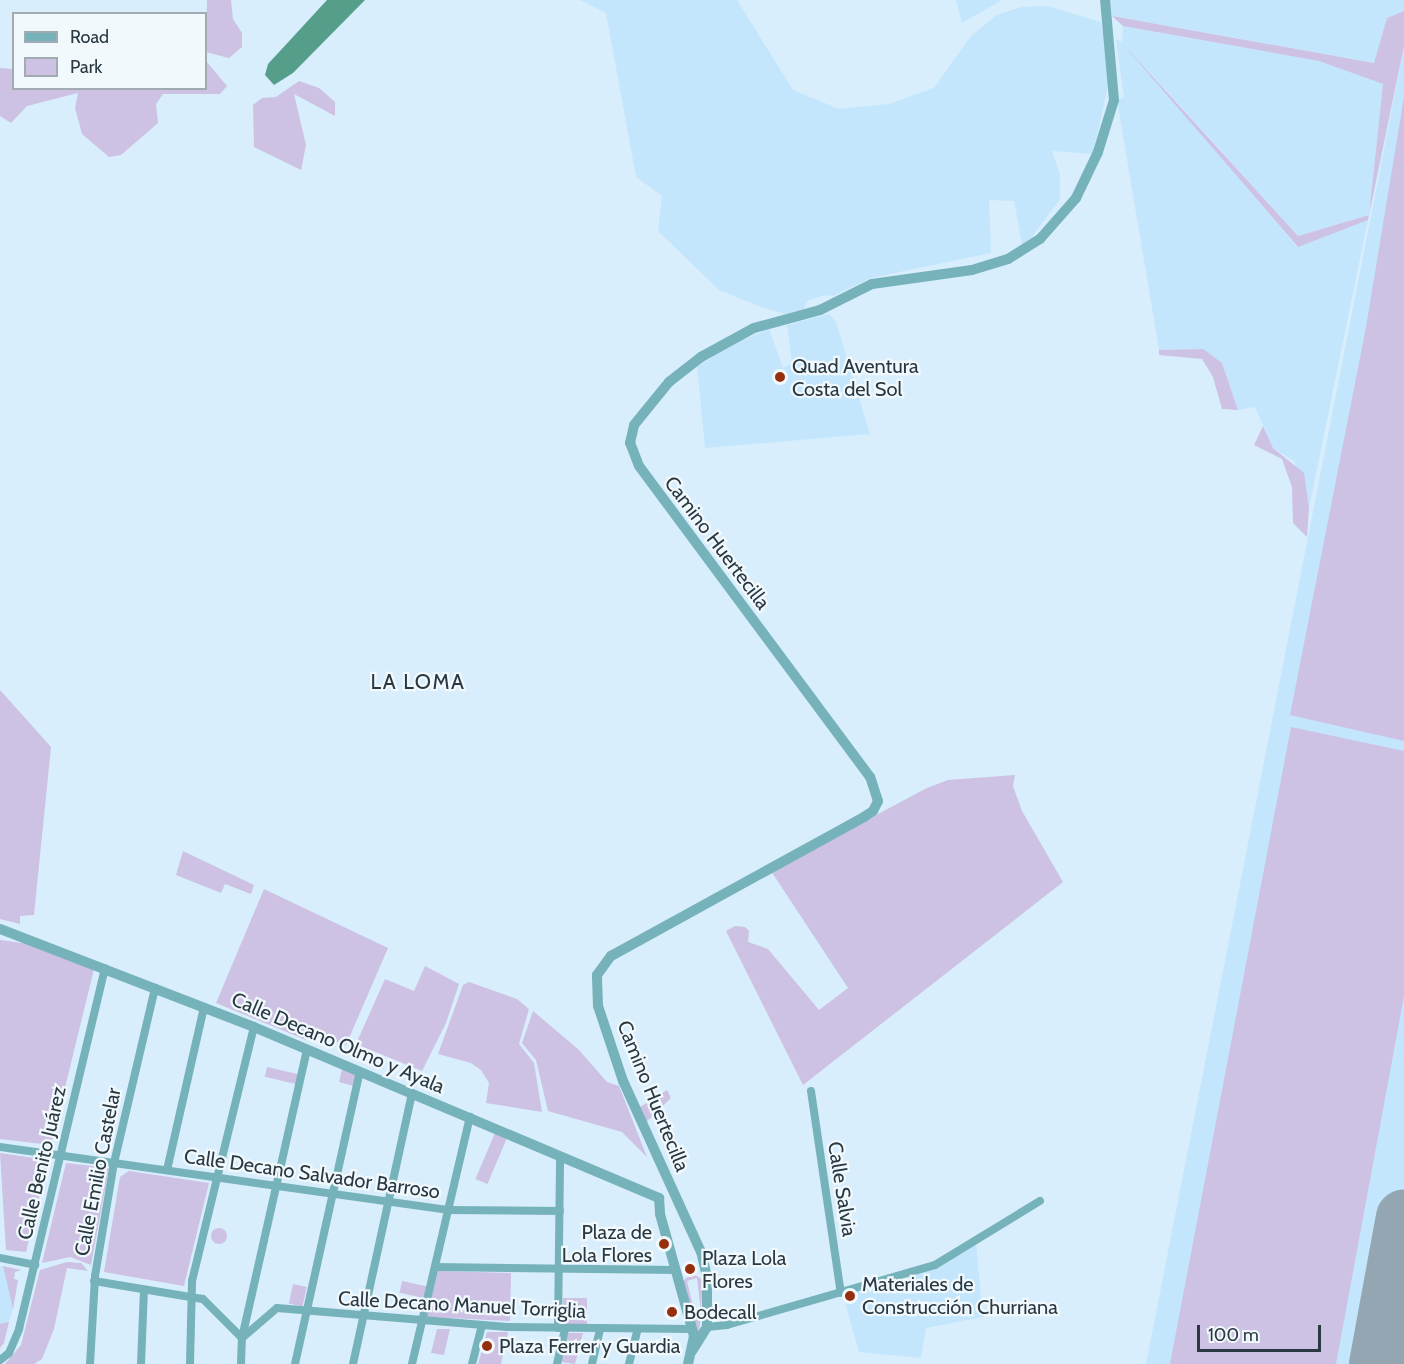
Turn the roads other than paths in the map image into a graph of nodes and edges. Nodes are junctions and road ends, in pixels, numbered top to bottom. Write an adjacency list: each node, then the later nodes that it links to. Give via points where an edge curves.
1 (1105, 0): 19 (street, Camino Huertecilla, via 1114,100 1098,152 1076,198 1040,239 1008,259 972,270 873,284 820,310 754,327 701,357 669,382 634,425 630,443 639,466 870,777 878,801 864,817 610,956 597,975 598,1006 623,1081)
2 (0, 929): 3 (street, Calle Decano Olmo y Ayala)
3 (105, 968): 4 (street, Calle Decano Olmo y Ayala); 13 (street, Calle Benito Juárez)
4 (155, 988): 5 (street, Calle Decano Olmo y Ayala); 15 (street, Calle Emilio Castelar)
5 (204, 1007): 6 (street, Calle Decano Olmo y Ayala); 16 (street)
6 (254, 1027): 7 (street, Calle Decano Olmo y Ayala); 17 (street)
7 (307, 1049): 8 (street, Calle Decano Olmo y Ayala); 18 (street)
8 (360, 1072): 10 (street, Calle Decano Olmo y Ayala); 20 (street)
9 (811, 1091): 33 (street, Calle Salvia)
10 (412, 1093): 11 (street, Calle Decano Olmo y Ayala); 23 (street)
11 (470, 1117): 14 (street, Calle Decano Olmo y Ayala); 24 (street)
12 (0, 1147): 13 (street, Calle Decano Salvador Barroso)
13 (61, 1155): 15 (street, Calle Decano Salvador Barroso); 27 (street, Calle Benito Juárez)
14 (560, 1156): 21 (street, Calle Decano Olmo y Ayala); 25 (street)
15 (114, 1163): 16 (street, Calle Decano Salvador Barroso); 31 (street, Calle Emilio Castelar)
16 (167, 1170): 17 (street, Calle Decano Salvador Barroso)
17 (218, 1178): 18 (street, Calle Decano Salvador Barroso); 34 (street, via 192,1281)
18 (276, 1186): 20 (street, Calle Decano Salvador Barroso); 44 (street)
19 (674, 1193): 21 (street); 39 (street, via 701,1252 707,1277)
20 (332, 1194): 23 (street, Calle Decano Salvador Barroso); 35 (street)
21 (659, 1198): 30 (street)
22 (1040, 1201): 33 (street, via 935,1265)
23 (389, 1203): 24 (street, Calle Decano Salvador Barroso); 36 (street)
24 (448, 1210): 25 (street, Calle Decano Salvador Barroso); 28 (street)
25 (560, 1211): 29 (street)
26 (0, 1258): 27 (street)
27 (35, 1264): 46 (street, Calle Benito Juárez, via 19,1329 9,1353)
28 (435, 1267): 29 (street); 37 (street)
29 (558, 1269): 30 (street); 40 (street)
30 (676, 1270): 43 (street)
31 (94, 1281): 32 (street); 47 (street, Calle Emilio Castelar)
32 (144, 1290): 34 (street); 48 (street)
33 (841, 1293): 39 (street)
34 (193, 1298): 44 (street, via 202,1299); 49 (street)
35 (306, 1311): 36 (street, Calle Decano Manuel Torriglia); 44 (street, Calle Decano Manuel Torriglia, via 276,1308); 51 (street)
36 (364, 1316): 37 (street, Calle Decano Manuel Torriglia); 52 (street)
37 (422, 1322): 38 (street, Calle Decano Manuel Torriglia); 53 (street)
38 (482, 1325): 40 (street, Calle Decano Manuel Torriglia); 54 (street)
39 (707, 1327): 45 (street)
40 (561, 1328): 41 (street, Calle Decano Manuel Torriglia); 55 (street)
41 (600, 1329): 42 (street, Calle Decano Manuel Torriglia); 56 (street)
42 (638, 1329): 43 (street, Calle Decano Manuel Torriglia); 57 (street)
43 (692, 1329): 45 (street)
44 (242, 1338): 50 (street)
45 (692, 1351): 58 (street)
46 (0, 1360)
47 (90, 1364)
48 (141, 1364)
49 (190, 1364)
50 (241, 1364)
51 (295, 1364)
52 (353, 1364)
53 (412, 1364)
54 (472, 1364)
55 (556, 1364)
56 (592, 1364)
57 (629, 1364)
58 (688, 1364)

